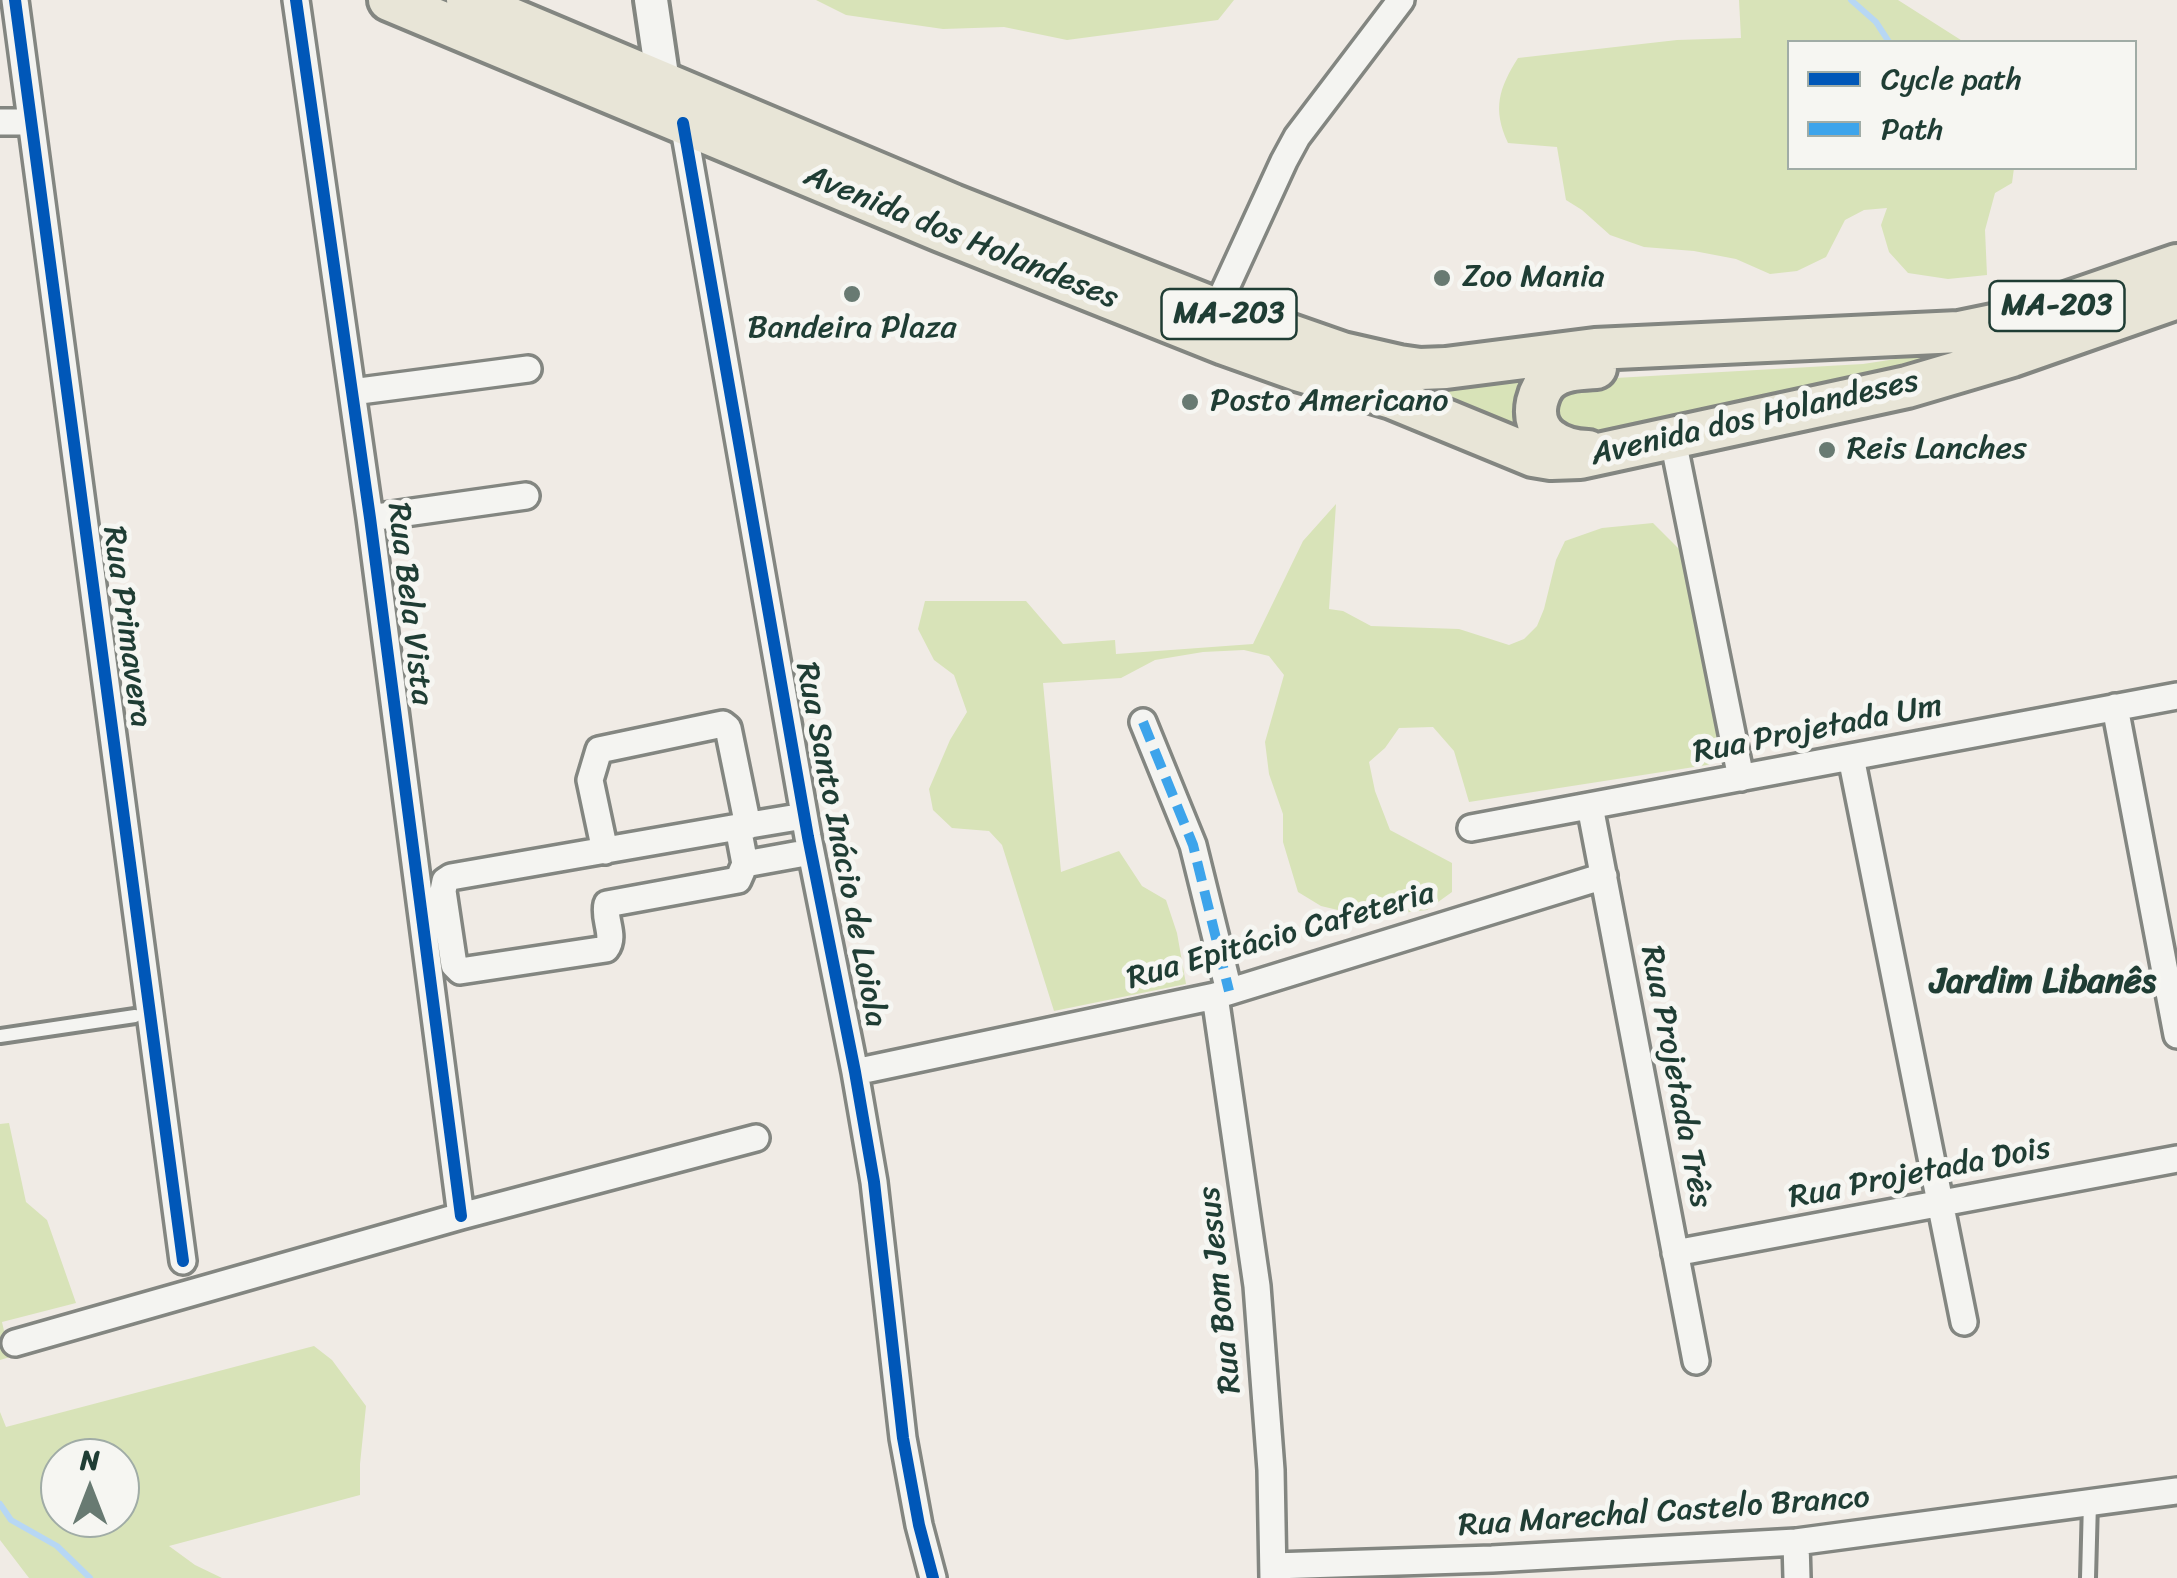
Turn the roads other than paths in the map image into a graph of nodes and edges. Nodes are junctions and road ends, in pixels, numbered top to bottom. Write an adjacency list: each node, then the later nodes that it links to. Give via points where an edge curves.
1 (15, 0): 9 (street, Rua Primavera)
2 (296, 0): 16 (street, Rua Bela Vista)
3 (389, 0): 10 (main road, Avenida dos Holandeses / MA-203)
4 (467, 0): 7 (main road, Avenida dos Holandeses / MA-203)
5 (651, 0): 7 (street)
6 (1402, 0): 13 (street, via 1297,137)
7 (663, 82): 13 (main road, Avenida dos Holandeses / MA-203)
8 (0, 122): 9 (street)
9 (30, 122): 35 (street, Rua Primavera)
10 (683, 123): 18 (main road, Avenida dos Holandeses / MA-203, via 1224,344 1392,398 1533,456 1572,460); 27 (street, Rua Santo Inácio de Loiola)
11 (2177, 265): 14 (main road, Avenida dos Holandeses / MA-203, via 2017,320)
12 (2177, 298): 17 (main road, Avenida dos Holandeses / MA-203, via 1961,372)
13 (1216, 309): 14 (main road, Avenida dos Holandeses / MA-203, via 1342,352 1420,369 1595,349)
14 (1933, 335): 18 (main road, via 1571,370 1544,386 1537,417 1548,439 1574,450)
15 (528, 369): 16 (street)
16 (352, 392): 20 (street, Rua Bela Vista)
17 (1672, 440): 18 (main road, Avenida dos Holandeses / MA-203); 25 (street)
18 (1623, 450)
19 (526, 496): 20 (street)
20 (370, 518): 42 (street, Rua Bela Vista)
21 (2177, 696): 22 (street, Rua Projetada Um)
22 (2115, 708): 24 (street, Rua Projetada Um); 37 (street)
23 (1143, 722): 34 (street, Rua Bom Jesus, via 1193,845)
24 (1852, 757): 25 (street, Rua Projetada Um); 41 (street)
25 (1741, 778): 26 (street, Rua Projetada Um)
26 (1590, 806): 29 (street, Rua Projetada Um); 33 (street, Rua Projetada Três)
27 (804, 816): 28 (street); 31 (street, Rua Santo Inácio de Loiola)
28 (743, 827): 30 (street); 30 (street, via 728,728 718,725 599,750 590,780); 32 (street)
29 (1471, 828)
30 (604, 851): 32 (street, via 446,881 454,964 460,971 606,949 607,904 738,880)
31 (811, 852): 32 (street); 38 (street, Rua Santo Inácio de Loiola)
32 (745, 864)
33 (1604, 876): 34 (street, Rua Epitácio Cafeteria); 43 (street, Rua Projetada Três)
34 (1222, 994): 38 (street, Rua Epitácio Cafeteria); 52 (street, Rua Bom Jesus, via 1257,1286)
35 (143, 1015): 36 (lane); 44 (street, Rua Primavera)
36 (0, 1036)
37 (2177, 1036)
38 (856, 1072): 53 (street, Rua Santo Inácio de Loiola, via 904,1438)
39 (756, 1138): 42 (street)
40 (2177, 1159): 41 (street, Rua Projetada Dois)
41 (1940, 1204): 43 (street, Rua Projetada Dois); 45 (street)
42 (461, 1216): 46 (street)
43 (1676, 1253): 47 (street, Rua Projetada Três)
44 (183, 1261)
45 (1964, 1322)
46 (16, 1343)
47 (1696, 1361)
48 (2177, 1491): 49 (street, Rua Marechal Castelo Branco)
49 (2090, 1502): 50 (street, Rua Marechal Castelo Branco); 55 (lane)
50 (1796, 1542): 51 (street, Rua Marechal Castelo Branco); 54 (street)
51 (1492, 1568): 52 (street, Rua Marechal Castelo Branco)
52 (1273, 1572)
53 (933, 1578)
54 (1797, 1578)
55 (2088, 1578)

